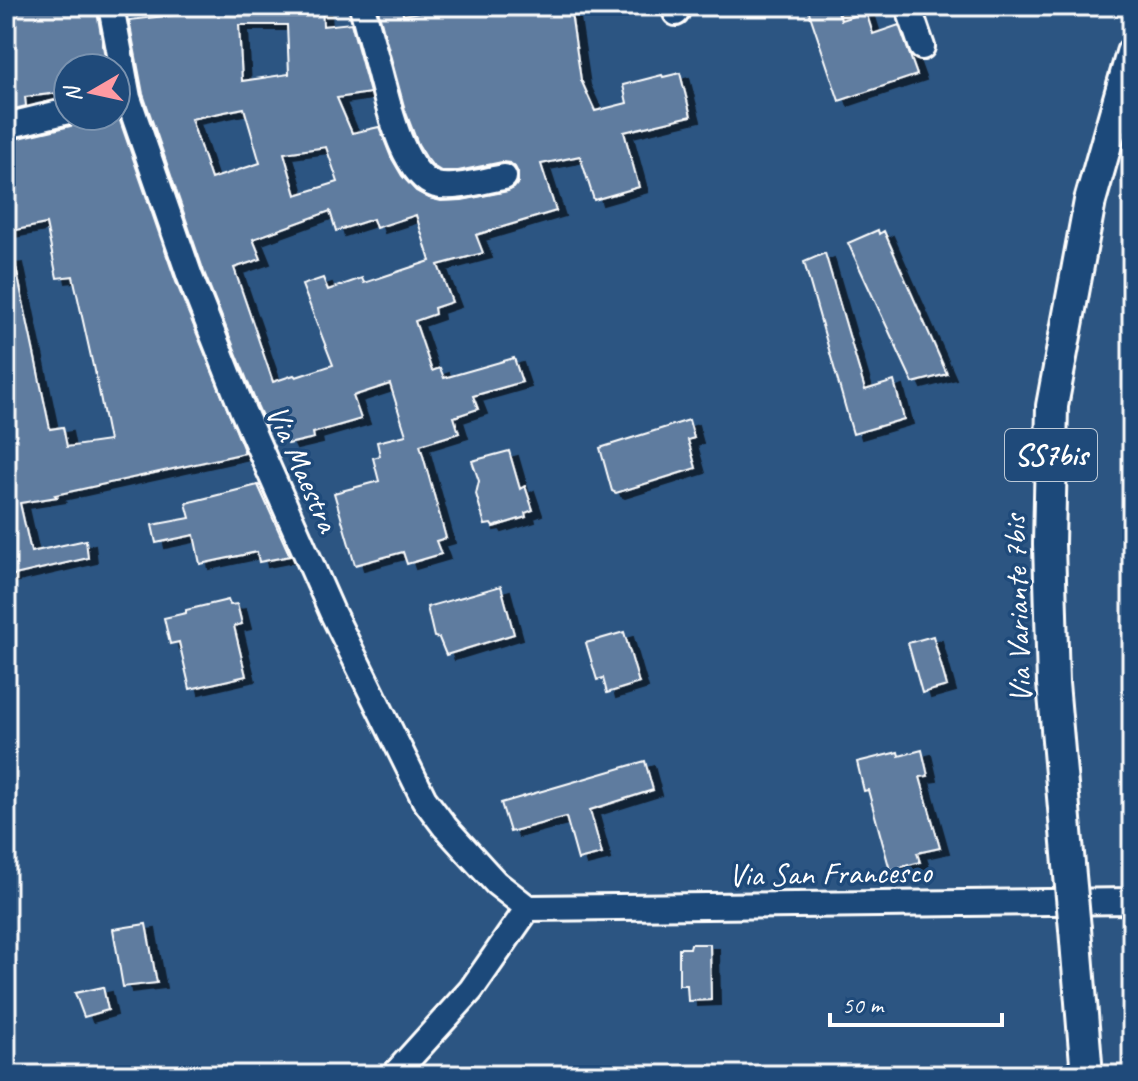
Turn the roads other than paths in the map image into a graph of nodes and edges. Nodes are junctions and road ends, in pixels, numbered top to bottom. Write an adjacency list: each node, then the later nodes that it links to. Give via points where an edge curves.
1 (111, 6): 5 (street, Via Maestra)
2 (362, 6): 10 (street, via 396,132 414,166 432,184 444,187)
3 (908, 6): 4 (street)
4 (922, 47)
5 (116, 52)
6 (1132, 53): 14 (main road, Via Variante 7bis / SS7bis, bridge, via 1090,201 1052,406 1053,683)
7 (52, 115): 9 (street)
8 (132, 125): 12 (street, Via Maestra, via 243,411 332,612 424,799 496,883)
9 (6, 126)
10 (504, 177)
11 (1132, 901): 12 (street, Via San Francesco)
12 (528, 908): 13 (street, via 471,990)
13 (394, 1075)
14 (1087, 1075)

